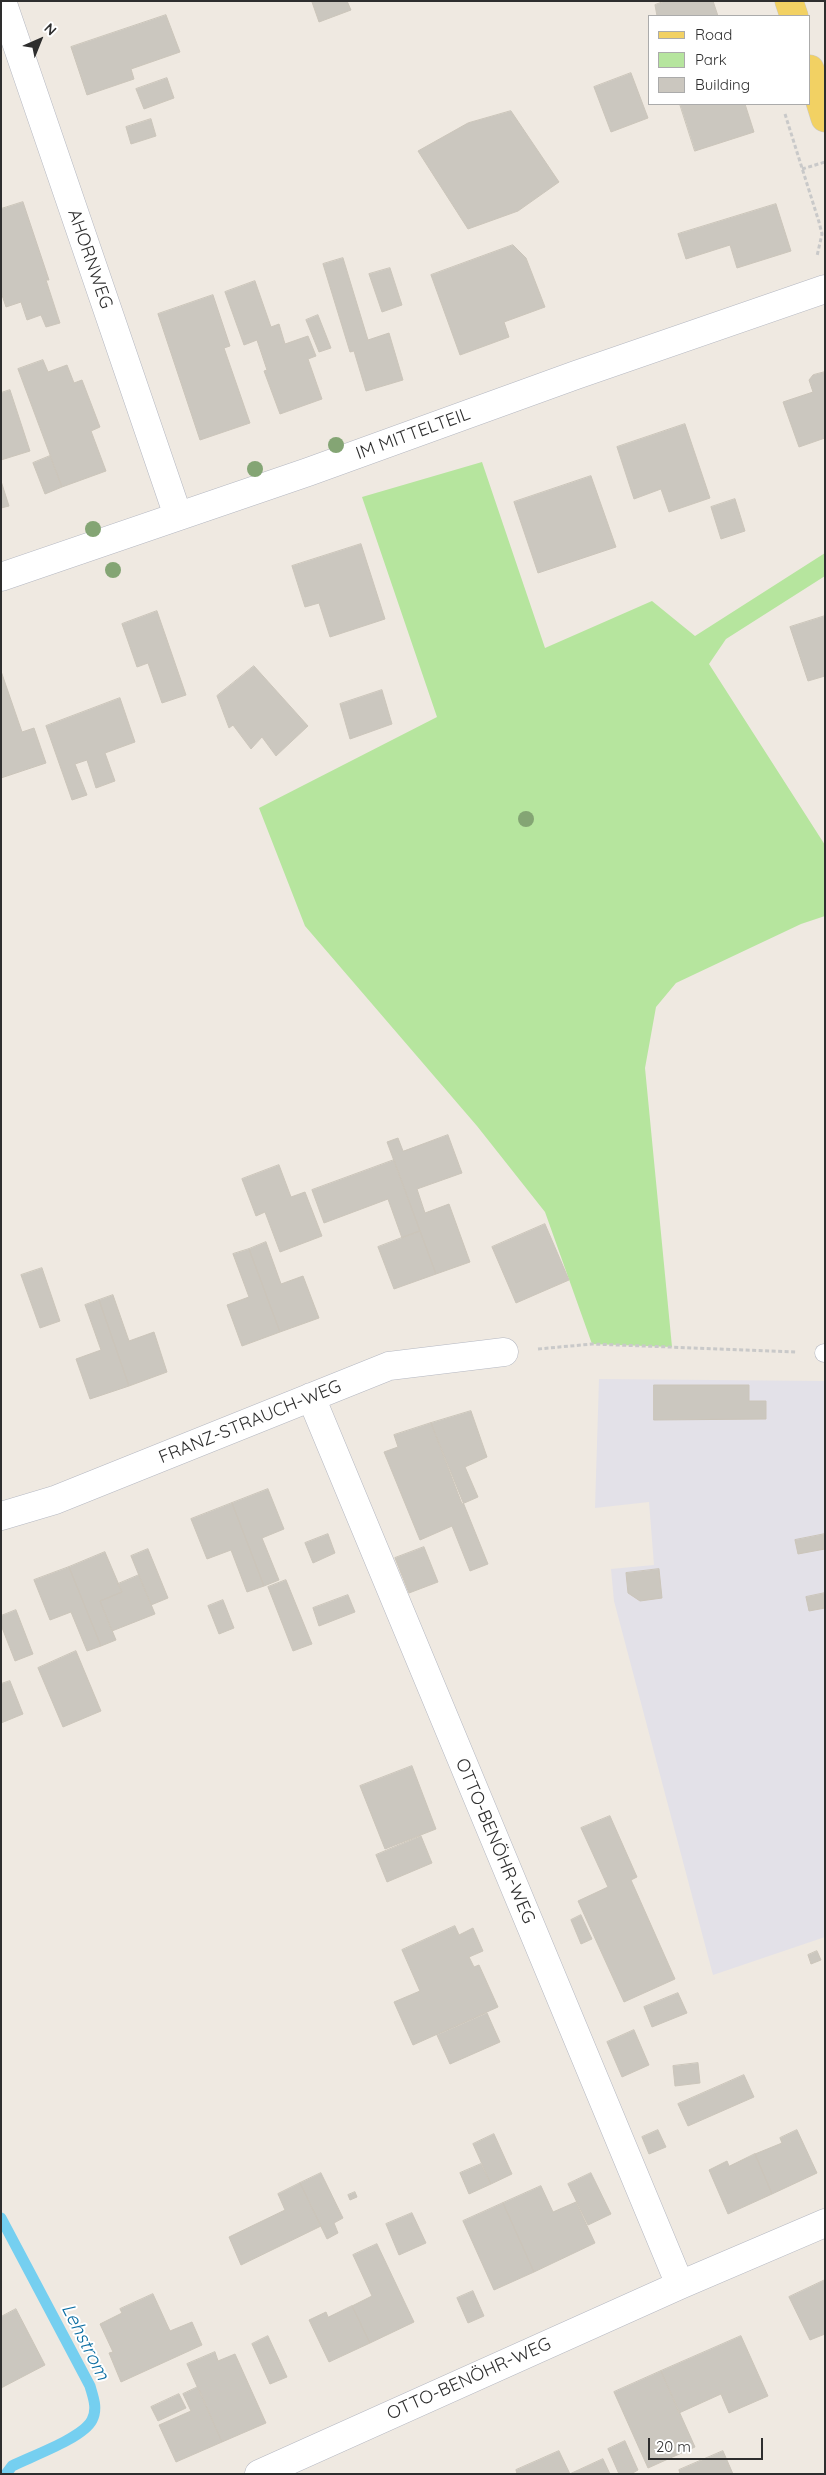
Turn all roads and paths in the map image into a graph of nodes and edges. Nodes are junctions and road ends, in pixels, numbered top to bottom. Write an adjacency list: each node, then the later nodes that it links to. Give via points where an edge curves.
1 (2, 1): 11 (street, AHORNWEG)
2 (789, 1): 3 (main road)
3 (794, 15)
4 (811, 72): 6 (main road)
5 (784, 111): 8 (path)
6 (825, 118)
7 (825, 162): 8 (path)
8 (802, 169): 9 (path, via 822,234)
9 (816, 255)
10 (825, 289): 11 (street, IM MITTELTEIL)
11 (178, 516): 12 (street, IM MITTELTEIL)
12 (1, 577)
13 (563, 1347): 15 (path, via 592,1344)
14 (504, 1352): 16 (street, FRANZ-STRAUCH-WEG, via 389,1366)
15 (824, 1353)
16 (311, 1397): 17 (street, FRANZ-STRAUCH-WEG, via 55,1500); 19 (street, OTTO-BENÖHR-WEG)
17 (1, 1516)
18 (825, 2223): 19 (street, OTTO-BENÖHR-WEG)
19 (680, 2285): 20 (street, OTTO-BENÖHR-WEG)
20 (259, 2474)

